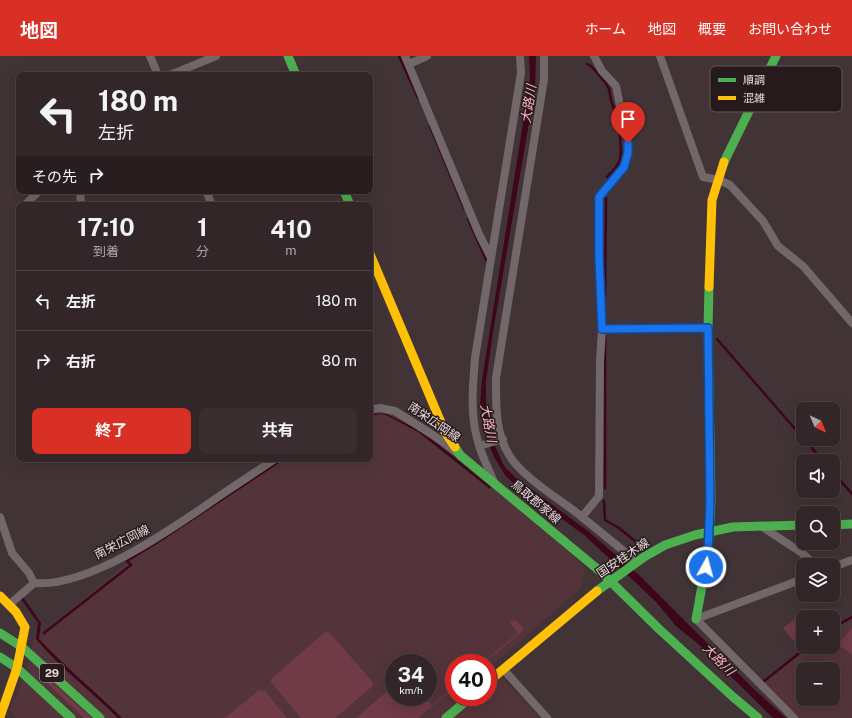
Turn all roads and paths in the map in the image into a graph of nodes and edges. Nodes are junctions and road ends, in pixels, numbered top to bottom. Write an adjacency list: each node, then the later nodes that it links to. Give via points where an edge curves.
1 (150, 56): 12 (street)
2 (216, 56): 13 (street)
3 (288, 56): 14 (main road)
4 (427, 56): 10 (street)
5 (520, 56): 19 (street, via 519,88)
6 (544, 56): 25 (street, via 544,79 496,378 495,408)
7 (594, 56): 23 (street, via 602,71 616,86 628,132 628,153 624,167 599,197)
8 (660, 56): 16 (street, via 703,177)
9 (776, 56): 11 (main road)
10 (407, 60): 19 (street)
11 (771, 66)
12 (157, 72)
13 (177, 72)
14 (295, 72)
15 (748, 112): 16 (main road, via 726,157)
16 (719, 180): 21 (street, via 730,185 746,202 763,221 778,246 803,266); 22 (main road, via 712,200)
17 (35, 194): 18 (street)
18 (28, 202)
19 (491, 258): 26 (street, via 473,384 472,400)
20 (373, 261): 27 (main road, 鳥取郡家線, via 445,432)
21 (852, 323)
22 (708, 328): 23 (street); 36 (main road)
23 (602, 329): 31 (street, via 599,496)
24 (373, 409): 27 (street, 南栄広岡線, via 395,411)
25 (503, 439): 26 (street); 31 (street, via 509,455 527,475)
26 (479, 446): 29 (street)
27 (460, 455): 29 (main road, 鳥取郡家線)
28 (271, 462): 43 (street, 南栄広岡線, via 180,524 136,550 62,581)
29 (494, 482): 41 (main road, 鳥取郡家線)
30 (0, 517): 43 (street, via 12,553)
31 (582, 518): 39 (street)
32 (840, 524): 33 (main road)
33 (852, 524)
34 (796, 525): 35 (main road, 国安桂木線)
35 (760, 526): 36 (main road, 国安桂木線, via 733,527); 37 (street)
36 (709, 532): 39 (main road, 国安桂木線, via 665,545); 46 (main road, via 707,560)
37 (807, 558)
38 (852, 560): 40 (street)
39 (635, 563): 41 (main road, 国安桂木線)
40 (840, 564)
41 (610, 581): 51 (main road, 国安桂木線); 59 (main road, 鳥取郡家線, via 658,629)
42 (796, 582): 46 (street)
43 (34, 583): 45 (street)
44 (0, 596): 45 (main road)
45 (9, 605): 48 (main road, via 25,627)
46 (696, 619): 60 (street)
47 (0, 633): 48 (main road, 29)
48 (22, 647): 50 (main road); 56 (main road, 29)
49 (0, 657): 50 (main road, 29)
50 (17, 668): 54 (main road); 55 (main road, 29)
51 (503, 670): 52 (main road, 国安桂木線); 58 (street)
52 (497, 675)
53 (460, 706): 57 (main road)
54 (0, 717)
55 (71, 718)
56 (100, 718)
57 (446, 718)
58 (547, 718)
59 (758, 718)
60 (794, 718)

